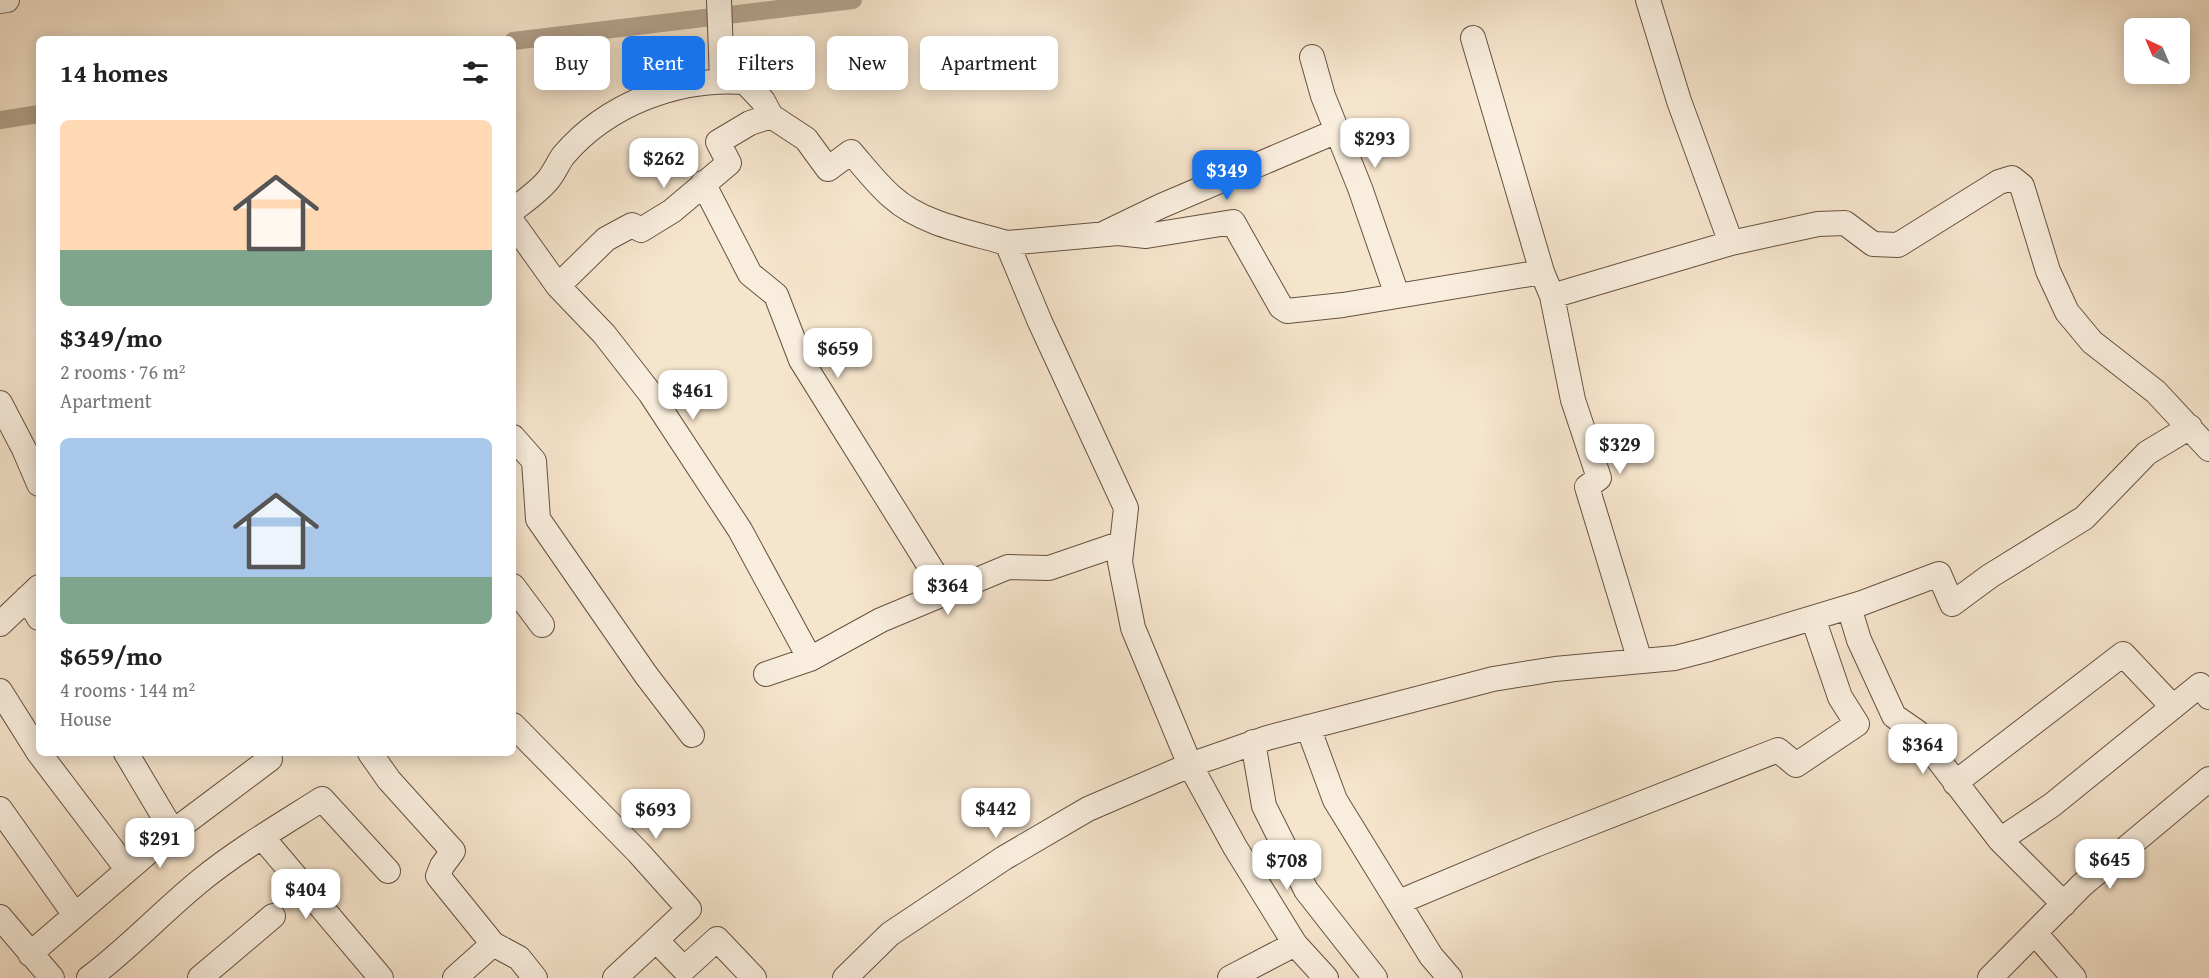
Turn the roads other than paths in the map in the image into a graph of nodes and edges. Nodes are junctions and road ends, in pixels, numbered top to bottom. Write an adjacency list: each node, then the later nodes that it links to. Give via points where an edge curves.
1 (8, 0): 4 (street)
2 (719, 0): 5 (street)
3 (1648, 0): 17 (street, via 1679,101)
4 (0, 1)
5 (720, 36)
6 (1473, 38): 18 (street)
7 (1312, 57): 11 (street)
8 (717, 72): 13 (street, via 641,99 598,124 563,156 548,181)
9 (753, 90): 10 (street)
10 (771, 116): 12 (street, via 718,142 729,163); 16 (street, via 806,139 828,169 851,152 892,198 915,212 941,224)
11 (1337, 131): 15 (street); 20 (street)
12 (703, 183): 19 (street, via 672,211 641,230 632,225 606,239); 29 (street, via 750,274 776,295 801,360)
13 (516, 208)
14 (516, 227): 19 (street)
15 (1100, 235): 16 (street); 20 (street, via 1146,236 1233,222 1281,307 1287,310)
16 (1007, 243): 27 (street, via 1126,508)
17 (1731, 243): 21 (street); 23 (street, via 1818,224 1845,223 1873,244 1898,245 1999,182 2012,178 2022,186 2048,271 2067,312 2092,342 2156,392)
18 (1542, 272): 20 (street); 21 (street)
19 (558, 286): 35 (street, via 604,334 650,393 740,530)
20 (1398, 295)
21 (1552, 296): 36 (street, via 1573,400 1599,478 1587,487)
22 (0, 403): 26 (street)
23 (2190, 427): 25 (street); 31 (street, via 2147,453 2084,518 1952,604 1939,574)
24 (516, 440): 43 (street, via 534,461 538,519)
25 (2209, 449)
26 (36, 477)
27 (1122, 543): 29 (street, via 1049,568 1008,567); 50 (street, via 1120,562 1133,628)
28 (516, 590): 34 (street)
29 (947, 594): 35 (street, via 881,620)
30 (35, 601): 33 (street)
31 (1849, 607): 32 (street); 51 (street, via 1858,640 1894,716 1917,732)
32 (1813, 618): 36 (street, via 1675,658); 59 (street, via 1840,697 1857,724 1796,765 1778,750)
33 (0, 624)
34 (542, 625)
35 (810, 659): 37 (street)
36 (1641, 661): 41 (street, via 1523,672)
37 (766, 674)
38 (0, 691): 45 (street)
39 (2209, 697): 40 (street, via 2200,685)
40 (2173, 707): 51 (street, via 2123,654); 56 (street, via 2052,805)
41 (1308, 727): 44 (street); 59 (street, via 1335,800)
42 (516, 728): 65 (street, via 689,909)
43 (692, 735)
44 (1253, 742): 50 (street); 82 (street, via 1264,806 1306,890)
45 (36, 748)
46 (41, 756): 57 (street)
47 (128, 756): 54 (street)
48 (372, 756): 66 (street, via 453,851 438,876)
49 (258, 760): 54 (street)
50 (1190, 765): 67 (street); 79 (street, via 1088,810 1005,858 890,934)
51 (1955, 783): 56 (street)
52 (2208, 783): 60 (street)
53 (0, 809): 61 (street)
54 (173, 832): 57 (street)
55 (262, 837): 58 (street, via 322,799); 72 (street, via 201,880); 74 (street)
56 (2000, 840): 60 (street)
57 (127, 869): 61 (street)
58 (388, 871)
59 (1400, 902): 83 (street, via 1431,956)
60 (2064, 904): 64 (street)
61 (75, 915): 68 (street)
62 (273, 916): 73 (street)
63 (0, 917): 68 (street)
64 (2035, 933): 84 (street); 85 (street)
65 (656, 940): 70 (street); 77 (street)
66 (493, 944): 75 (street); 76 (street, via 519,958)
67 (1295, 944): 69 (street); 81 (street)
68 (30, 954): 71 (street)
69 (1264, 971): 80 (street)
70 (679, 973): 78 (street, via 717,939)
71 (52, 978)
72 (89, 978)
73 (200, 978)
74 (381, 978)
75 (455, 978)
76 (535, 978)
77 (615, 978)
78 (754, 978)
79 (845, 978)
80 (1230, 978)
81 (1326, 978)
82 (1375, 978)
83 (1450, 978)
84 (1990, 978)
85 (2074, 978)

